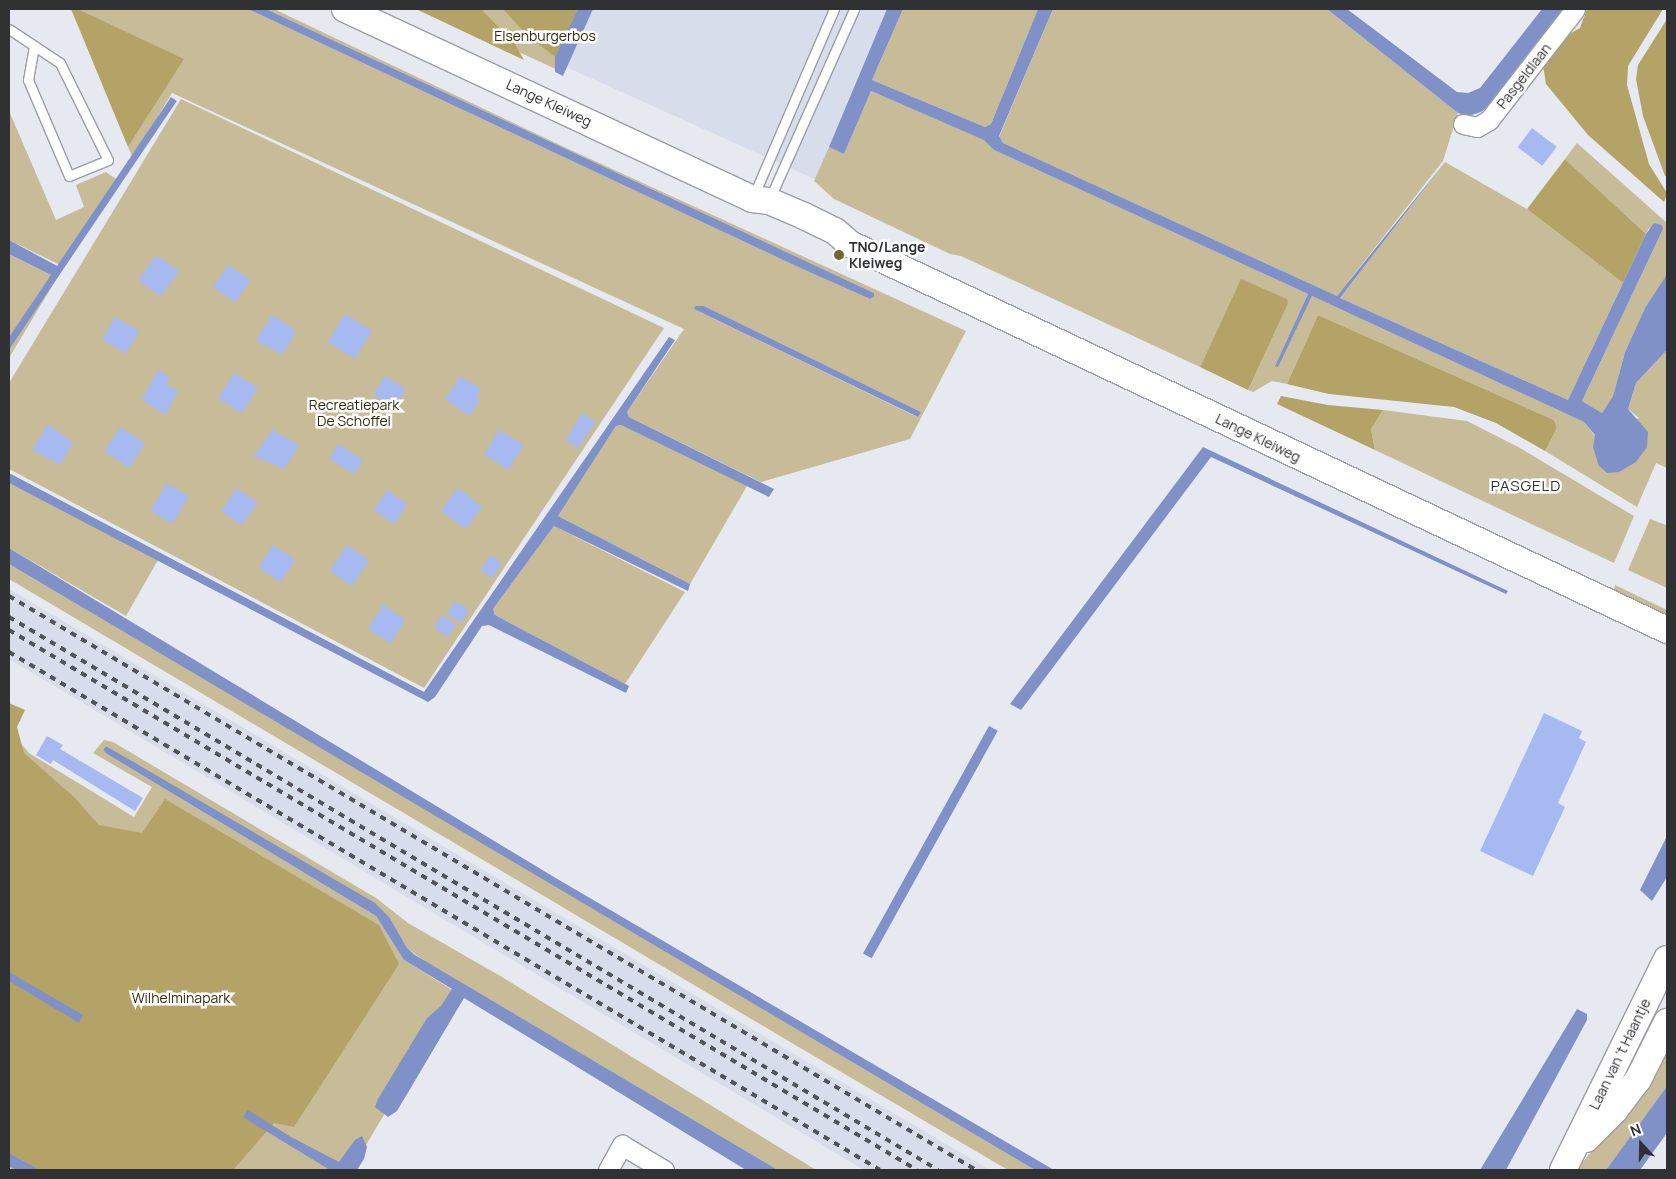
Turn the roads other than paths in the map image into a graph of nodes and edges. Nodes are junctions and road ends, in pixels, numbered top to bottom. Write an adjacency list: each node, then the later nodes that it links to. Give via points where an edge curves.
1 (345, 9): 8 (street, Lange Kleiweg)
2 (834, 9): 8 (lane)
3 (854, 9): 8 (lane)
4 (1575, 9): 7 (street, Pasgeldlaan, via 1489,120 1477,128)
5 (9, 29): 6 (lane)
6 (34, 47): 6 (lane, via 60,64 108,160 69,176 28,80)
7 (1463, 124)
8 (760, 203): 9 (street, Lange Kleiweg, via 829,242 850,244)
9 (1667, 630)
10 (1666, 962): 12 (street, Laan van 't Haantje)
11 (1667, 1022): 12 (street, Laan van 't Haantje, via 1638,1080)
12 (1569, 1160)
13 (608, 1170): 14 (street, via 622,1145)
14 (664, 1170)

